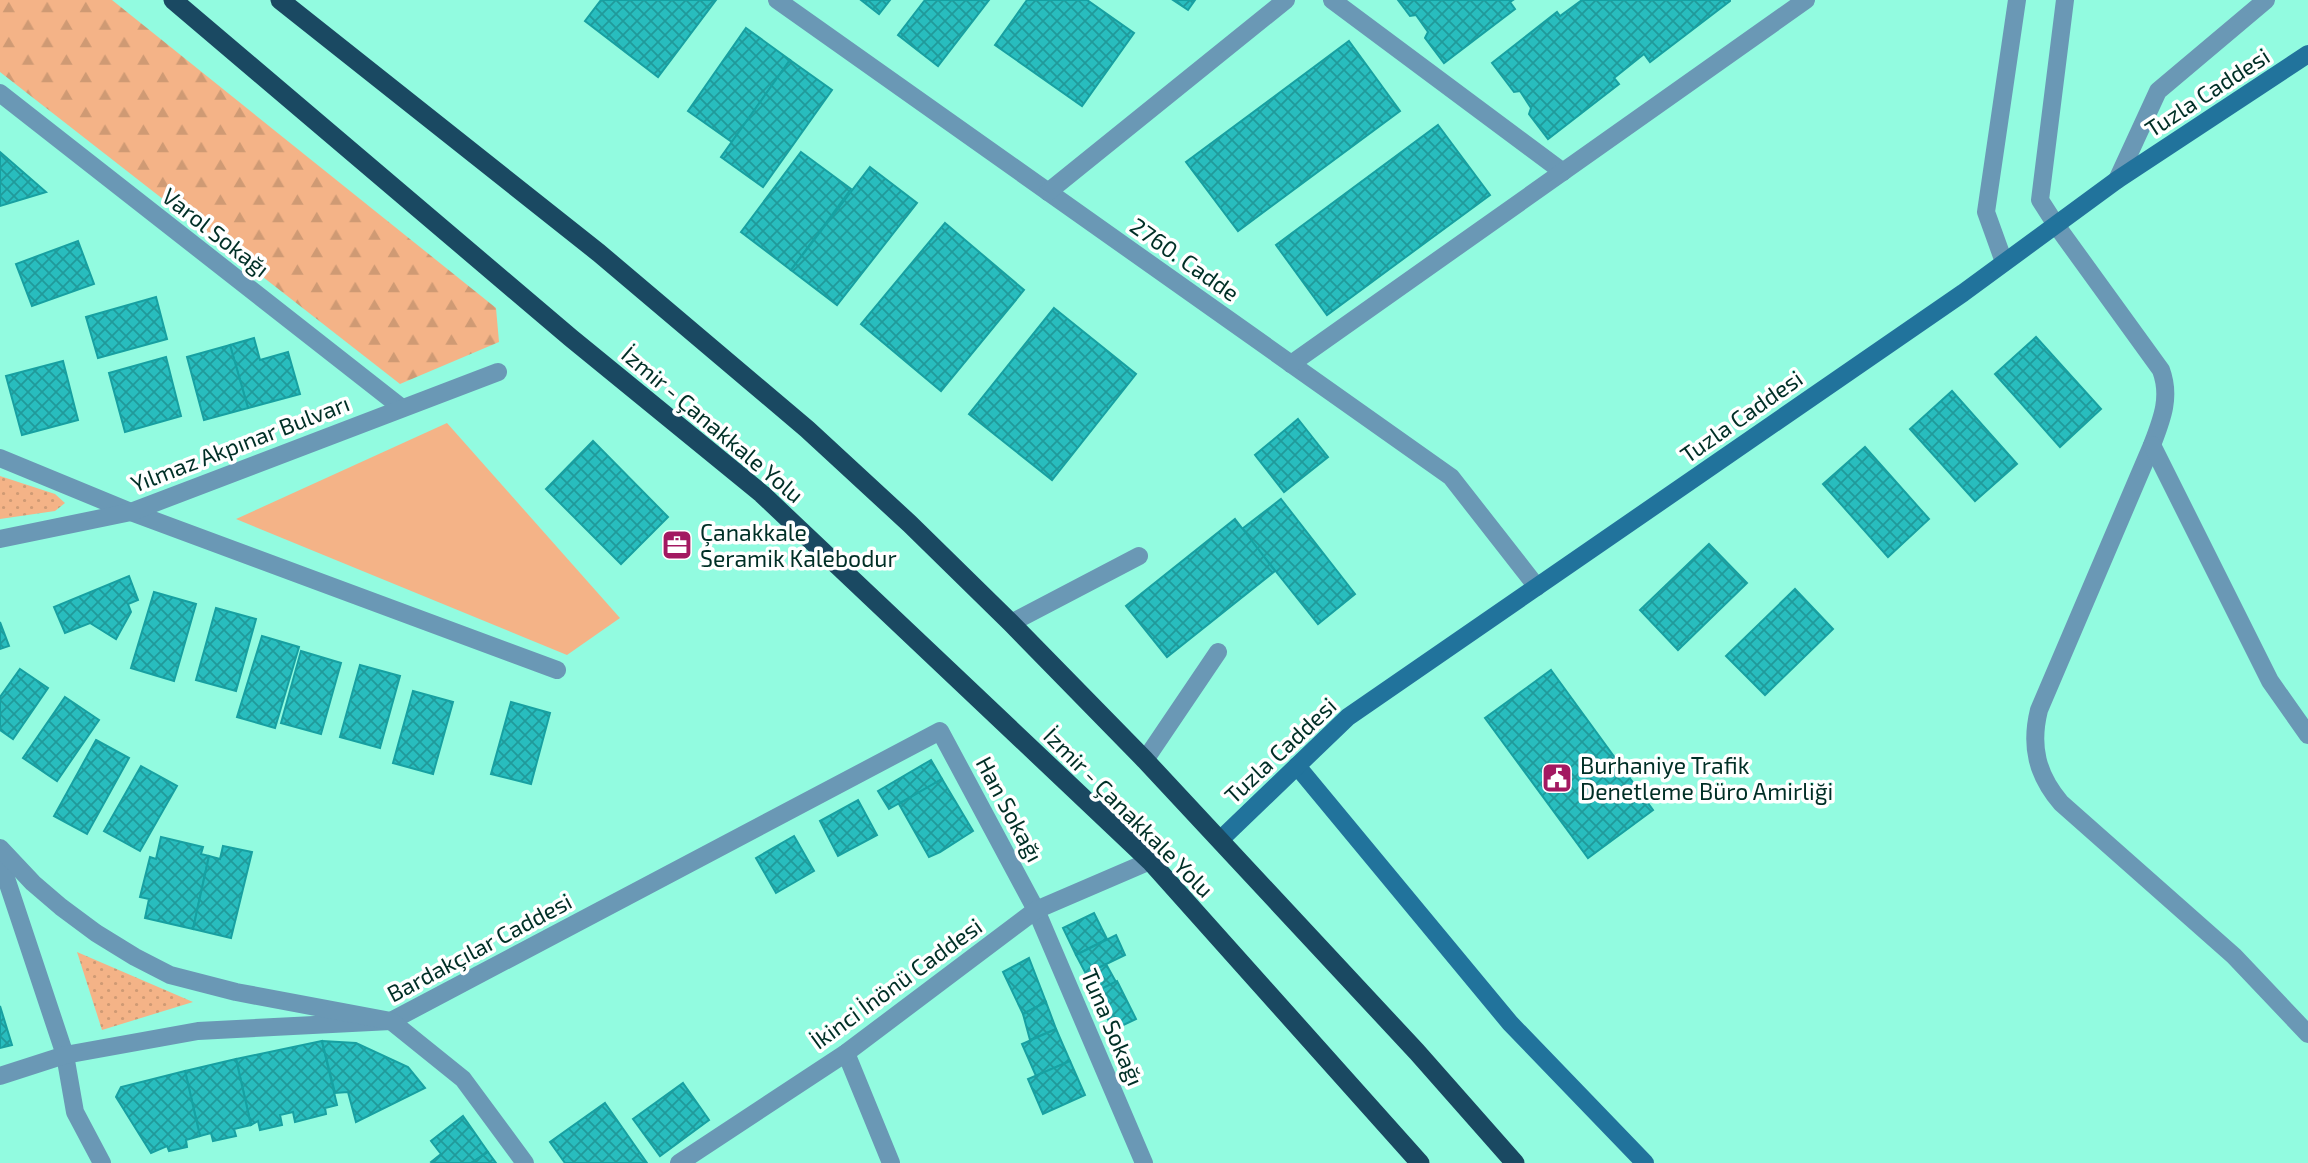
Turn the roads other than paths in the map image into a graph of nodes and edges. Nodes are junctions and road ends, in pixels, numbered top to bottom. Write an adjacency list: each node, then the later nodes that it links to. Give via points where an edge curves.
1 (173, 0): 36 (highway, İzmir - Çanakkale Yolu, via 762,494)
2 (279, 0): 26 (highway, İzmir - Çanakkale Yolu, via 599,253 797,421)
3 (777, 0): 14 (street, 2760. Cadde)
4 (1286, 0): 14 (street)
5 (1332, 0): 12 (street)
6 (1806, 0): 12 (street)
7 (2017, 0): 16 (street, via 1986,212)
8 (2065, 0): 15 (street, via 2040,200)
9 (2266, 0): 13 (street, via 2158,91)
10 (2308, 54): 13 (main road, Tuzla Caddesi)
11 (0, 93): 19 (street, Varol Sokağı)
12 (1563, 172): 17 (street)
13 (2117, 180): 15 (main road, Tuzla Caddesi)
14 (1048, 192): 17 (street, 2760. Cadde)
15 (2056, 225): 16 (main road, Tuzla Caddesi); 20 (street, via 2161,370 2166,400)
16 (2004, 262): 25 (main road, Tuzla Caddesi)
17 (1291, 364): 25 (street, 2760. Cadde, via 1451,477)
18 (498, 372): 19 (street, Yılmaz Akpınar Bulvarı)
19 (402, 408): 22 (street, Yılmaz Akpınar Bulvarı)
20 (2152, 444): 30 (street, via 2270,681); 39 (street, via 2039,710 2036,757 2041,774 2061,803 2234,956)
21 (0, 458): 22 (street, Yılmaz Akpınar Bulvarı)
22 (131, 512): 23 (street); 28 (street)
23 (0, 539)
24 (1139, 556): 26 (street)
25 (1537, 587): 32 (main road, Tuzla Caddesi, via 1348,717)
26 (1011, 623): 31 (highway, İzmir - Çanakkale Yolu)
27 (1219, 652): 31 (street)
28 (556, 670)
29 (940, 731): 37 (street, Han Sokağı); 38 (street, Bardakçılar Caddesi)
30 (2308, 735)
31 (1145, 760): 33 (highway, İzmir - Çanakkale Yolu)
32 (1297, 766): 33 (main road, Tuzla Caddesi); 50 (main road, via 1510,1023)
33 (1220, 841): 49 (highway, İzmir - Çanakkale Yolu)
34 (0, 848): 38 (street, via 61,907 96,933 170,975)
35 (0, 860): 41 (street)
36 (1150, 861): 37 (street, İkinci İnönü Caddesi); 48 (highway, İzmir - Çanakkale Yolu)
37 (1036, 910): 40 (street, İkinci İnönü Caddesi); 47 (street, Tuna Sokağı)
38 (391, 1021): 41 (street, Bardakçılar Caddesi, via 210,1030); 44 (street, via 463,1079)
39 (2308, 1034)
40 (846, 1053): 45 (street, İkinci İnönü Caddesi); 46 (street)
41 (65, 1055): 42 (street, Bardakçılar Caddesi); 43 (street, via 75,1112)
42 (0, 1076)
43 (102, 1163)
44 (524, 1163)
45 (680, 1163)
46 (891, 1163)
47 (1144, 1163)
48 (1420, 1163)
49 (1515, 1163)
50 (1645, 1163)

